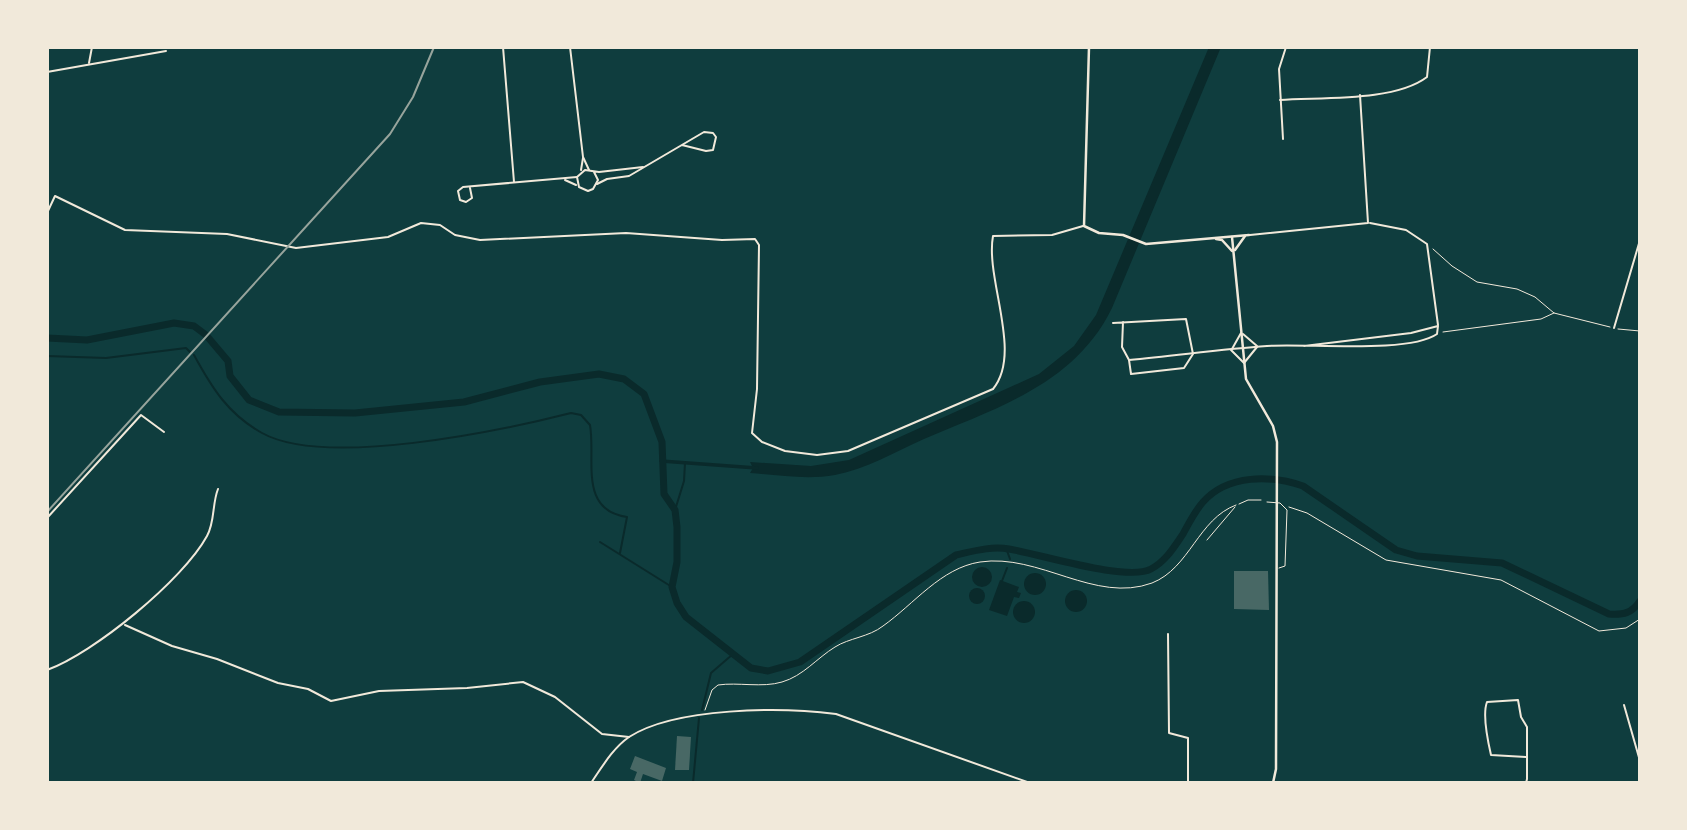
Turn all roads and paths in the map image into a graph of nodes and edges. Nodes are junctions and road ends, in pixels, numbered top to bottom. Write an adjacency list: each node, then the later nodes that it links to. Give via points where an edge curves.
1 (92, 47): 8 (street)
2 (503, 47): 23 (street)
3 (570, 47): 14 (street)
4 (1089, 47): 29 (main road)
5 (1286, 47): 11 (street, via 1279,69)
6 (1430, 47): 10 (street, via 1429,71 1423,81)
7 (166, 51): 8 (street)
8 (89, 64): 9 (street)
9 (47, 72)
10 (1360, 95): 11 (street); 28 (street)
11 (1280, 100): 12 (street)
12 (1283, 139)
13 (682, 145): 13 (street, via 713,150 716,137 704,132); 15 (street)
14 (583, 157): 16 (street); 18 (street)
15 (644, 167): 17 (street); 21 (street)
16 (589, 170): 18 (street); 19 (street)
17 (620, 171): 19 (street); 21 (street)
18 (581, 172): 20 (street)
19 (594, 172): 24 (street)
20 (577, 177): 22 (street); 25 (street)
21 (622, 178): 24 (street)
22 (564, 180): 23 (street); 25 (street)
23 (514, 184): 26 (street)
24 (597, 184): 25 (street, via 588,191)
25 (579, 187)
26 (470, 188): 26 (street, via 460,188 460,200 472,198)
27 (47, 213): 29 (street, via 55,196 125,230 227,234 296,248 388,237 421,223 480,240 625,233 755,239 759,246 757,389 752,433 785,450 817,455 848,451 993,389 1004,356 993,236 1052,235)
28 (1368, 223): 30 (street); 34 (street, via 1418,235)
29 (1084, 226): 32 (main road, via 1142,242)
30 (1249, 235): 31 (main road); 35 (main road, via 1238,242)
31 (1232, 237): 32 (main road); 35 (main road)
32 (1212, 238): 35 (main road, via 1222,240)
33 (1640, 240): 40 (street)
34 (1428, 248): 36 (path, via 1471,279 1527,292); 39 (street)
35 (1234, 253): 42 (main road)
36 (1554, 313): 40 (path); 43 (path, via 1542,319)
37 (1123, 322): 38 (street); 48 (street, via 1186,318); 49 (street, via 1122,347)
38 (1113, 323)
39 (1438, 326): 43 (street); 44 (street)
40 (1614, 328): 41 (path)
41 (1640, 331)
42 (1241, 332): 45 (street); 46 (main road); 47 (street)
43 (1437, 332): 44 (street, via 1426,340 1391,344)
44 (1304, 346): 45 (street)
45 (1258, 347): 46 (street); 50 (street)
46 (1242, 348): 47 (street); 50 (main road)
47 (1231, 350): 48 (street); 50 (street)
48 (1193, 354): 49 (street); 49 (street, via 1184,368 1131,373)
49 (1129, 360)
50 (1244, 363): 58 (main road, via 1250,390 1273,426 1278,452)
51 (164, 432): 56 (street, via 141,415)
52 (218, 489): 60 (street, via 208,535 184,568)
53 (1267, 502): 54 (path, via 1248,500); 55 (lane)
54 (1236, 505): 57 (path); 64 (path, via 1213,518 1189,552 1150,583 1105,588 1012,563 979,562 937,582 883,626 835,647 784,681 718,685)
55 (1286, 507): 58 (lane, via 1285,566); 59 (path, via 1314,516 1386,560 1501,580 1599,631 1626,628)
56 (47, 518)
57 (1207, 540)
58 (1277, 567): 71 (main road)
59 (1640, 620)
60 (125, 625): 62 (street); 65 (street, via 331,701 379,691 523,682 555,697 602,734)
61 (1168, 634): 70 (street, via 1169,733 1188,738)
62 (47, 670)
63 (1624, 705): 67 (street)
64 (705, 710)
65 (629, 737): 68 (street); 69 (street, via 690,716 818,712 888,731)
66 (1526, 757): 66 (street, via 1527,727 1518,700 1487,702 1485,726 1491,755); 72 (street)
67 (1640, 761)
68 (591, 783)
69 (1030, 783)
70 (1188, 783)
71 (1273, 783)
72 (1525, 783)

